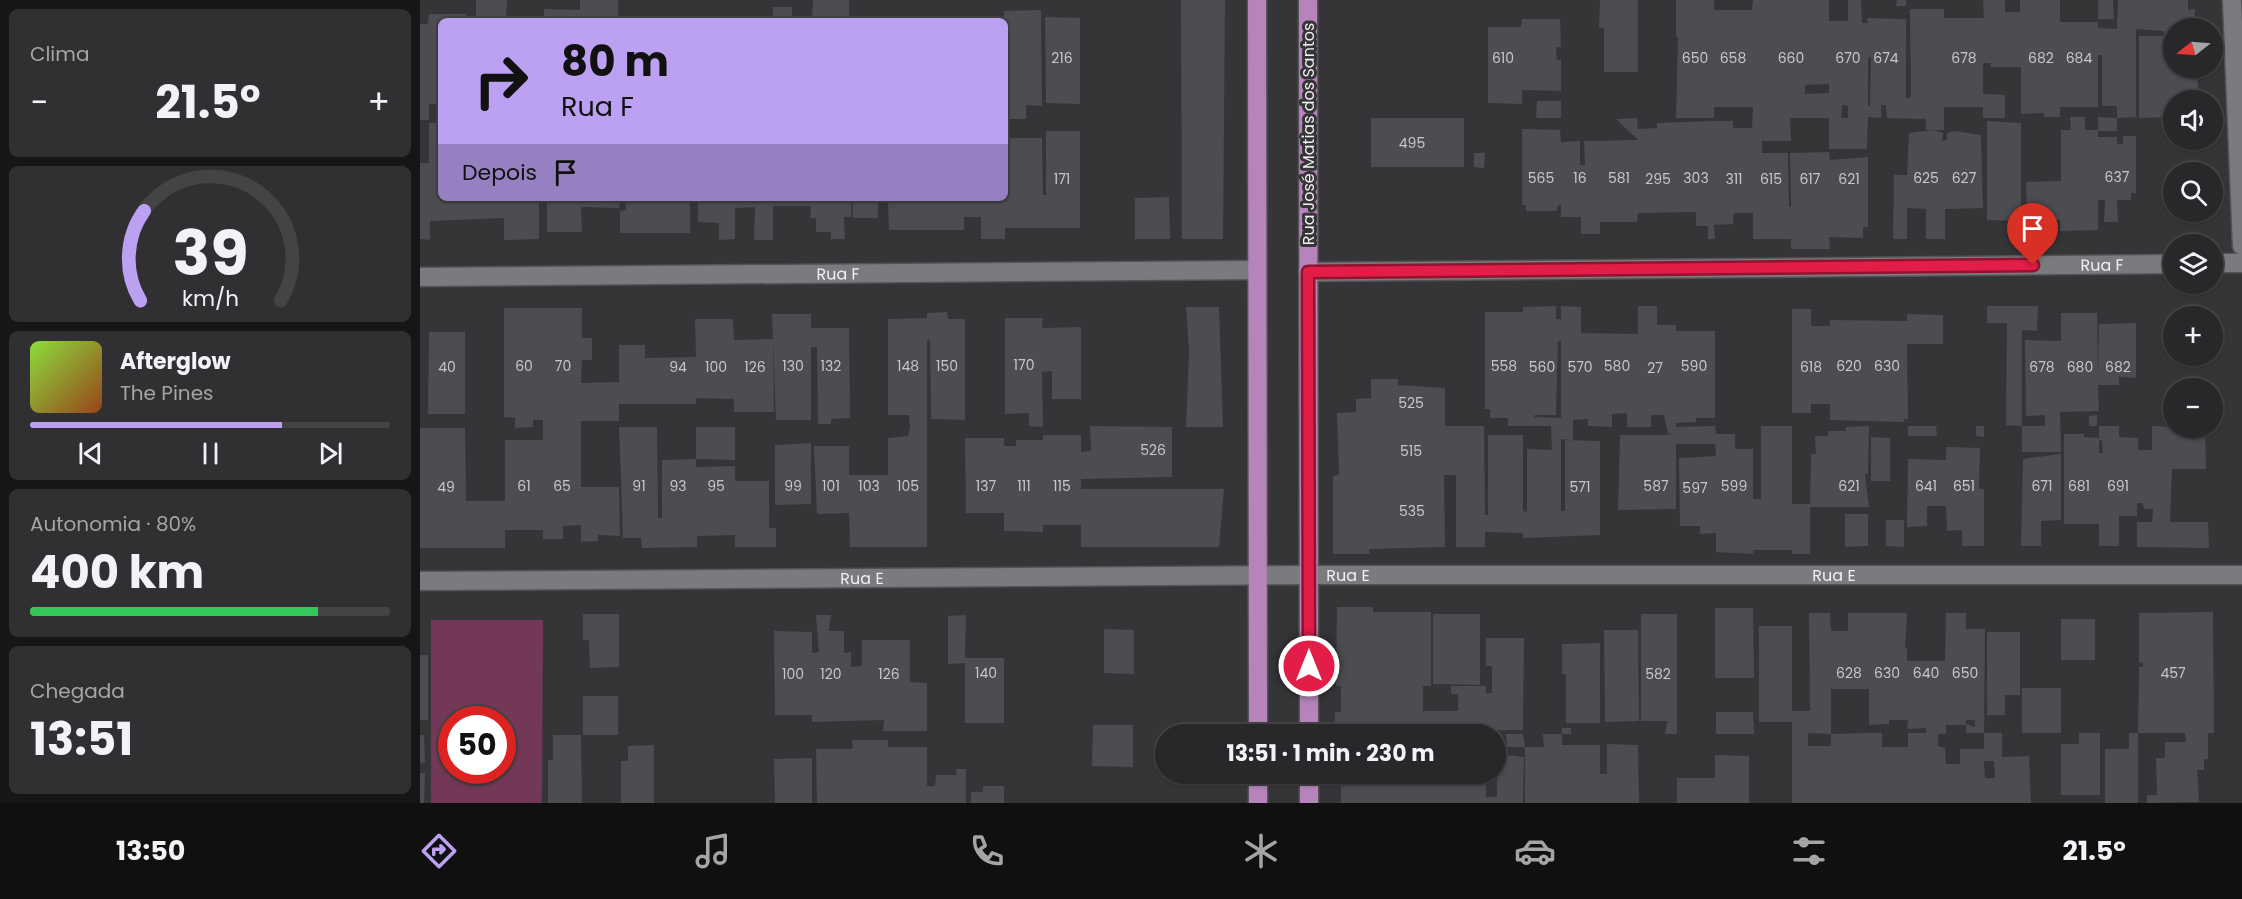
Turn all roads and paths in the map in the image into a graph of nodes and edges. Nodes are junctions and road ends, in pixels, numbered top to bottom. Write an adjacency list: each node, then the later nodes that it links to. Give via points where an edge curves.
1 (1257, 0): 8 (main road)
2 (1308, 0): 9 (main road, Rua José Matias dos Santos)
3 (2232, 0): 4 (street)
4 (2242, 246)
5 (2223, 263): 6 (street)
6 (2242, 263)
7 (2163, 264): 9 (street, Rua F)
8 (1257, 270): 10 (street, Rua F); 13 (main road)
9 (1308, 272): 11 (main road, Rua José Matias dos Santos)
10 (420, 277)
11 (1309, 575): 12 (street, Rua E); 13 (street, Rua E); 16 (main road, Rua José Matias dos Santos)
12 (2242, 575)
13 (1258, 576): 14 (street, Rua E); 15 (main road)
14 (420, 581)
15 (1258, 724)
16 (1309, 724)
17 (1258, 784): 19 (main road)
18 (1309, 784): 20 (main road)
19 (1258, 803)
20 (1309, 803)

